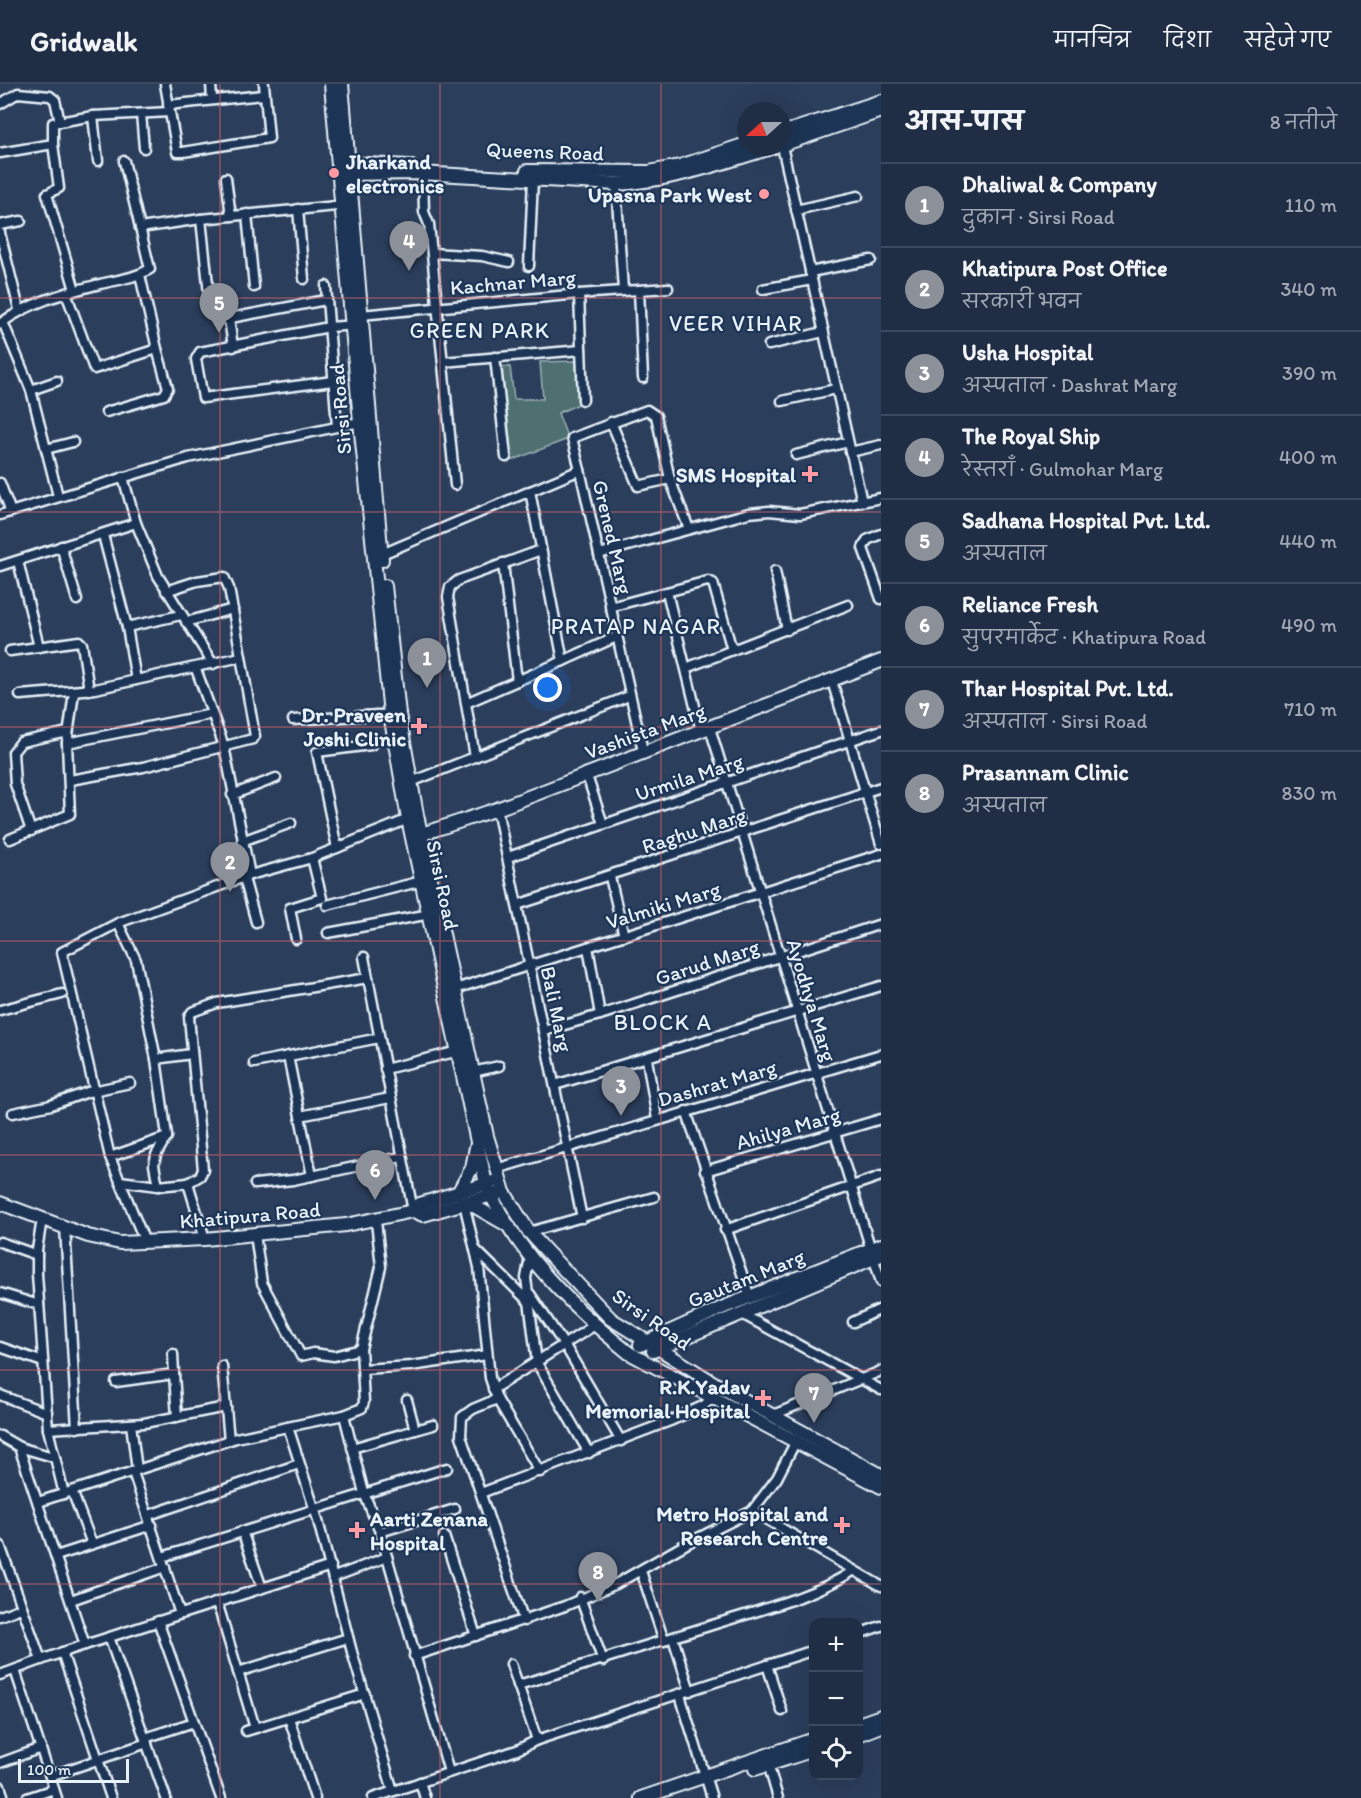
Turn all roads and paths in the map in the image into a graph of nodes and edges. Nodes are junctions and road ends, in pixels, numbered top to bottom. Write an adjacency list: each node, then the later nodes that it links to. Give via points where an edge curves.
1 (165, 84): 10 (street)
2 (211, 84): 7 (street)
3 (264, 84): 6 (street)
4 (331, 84): 25 (street, Sirsi Road)
5 (342, 84): 25 (street, Sirsi Road)
6 (263, 95): 7 (street); 10 (street, via 269,138 258,142 177,152)
7 (212, 99): 10 (street)
8 (881, 100): 15 (street)
9 (0, 104): 14 (street, via 18,93 50,96 55,100)
10 (169, 109): 12 (street)
11 (881, 111): 16 (street)
12 (141, 114): 13 (street); 19 (street)
13 (93, 116): 14 (street); 23 (street)
14 (60, 122): 17 (street, via 52,124)
15 (791, 130)
16 (791, 142)
17 (53, 144): 20 (street); 54 (street, via 59,188 47,194)
18 (737, 147): 25 (street, Queens Road, via 680,166 618,173)
19 (144, 148)
20 (0, 153)
21 (743, 156): 29 (street, Queens Road, via 664,179)
22 (784, 156): 33 (street)
23 (98, 161)
24 (124, 161): 39 (street)
25 (345, 169): 26 (street, Queens Road, via 379,174); 31 (street, Sirsi Road)
26 (423, 173): 28 (street, Queens Road); 41 (street, via 424,212)
27 (226, 178): 35 (street)
28 (533, 179): 29 (street, Queens Road); 44 (street)
29 (616, 184): 52 (street)
30 (858, 196): 33 (street)
31 (348, 205): 32 (street); 60 (street, Sirsi Road)
32 (297, 209): 34 (street); 47 (street)
33 (796, 210): 46 (street)
34 (247, 214): 35 (street); 49 (street)
35 (231, 216): 36 (street)
36 (201, 219): 39 (street); 55 (street)
37 (21, 221): 38 (street)
38 (0, 225)
39 (140, 228): 45 (street, via 150,269)
40 (0, 233): 59 (street)
41 (432, 253): 43 (street); 58 (street)
42 (871, 260): 46 (street)
43 (509, 262)
44 (529, 266)
45 (140, 275): 54 (street); 66 (street)
46 (811, 276): 51 (street); 63 (street)
47 (304, 279)
48 (326, 286): 57 (street)
49 (254, 287)
50 (668, 288): 53 (street, Kachnar Marg)
51 (764, 289)
52 (623, 290): 53 (street, Kachnar Marg); 56 (street, Kachnar Marg)
53 (639, 290): 70 (street)
54 (70, 292): 59 (street); 66 (street, via 94,369)
55 (209, 294)
56 (579, 294): 58 (street, Kachnar Marg); 67 (street)
57 (326, 300): 62 (street); 65 (street, via 227,319)
58 (437, 308): 60 (street, Kachnar Marg); 69 (street)
59 (19, 309): 61 (street)
60 (358, 322): 62 (street, Kachnar Marg); 78 (street, Sirsi Road)
61 (2, 323): 74 (street)
62 (329, 327): 65 (street, Kachnar Marg); 72 (street)
63 (823, 332): 64 (street); 73 (street)
64 (769, 345)
65 (233, 347): 72 (street, Kachnar Marg, via 196,356 203,398)
66 (157, 349): 77 (street, via 168,388 164,395)
67 (581, 350): 68 (street); 75 (street)
68 (495, 357): 69 (street); 87 (street)
69 (443, 362): 92 (street)
70 (643, 378)
71 (57, 381): 74 (street)
72 (333, 381): 80 (street)
73 (836, 389): 76 (street); 82 (street)
74 (31, 390): 84 (street)
75 (583, 400)
76 (782, 401)
77 (106, 412)
78 (365, 422): 80 (street); 105 (street, Sirsi Road); 140 (street, Sirsi Road)
79 (611, 422): 88 (street, via 572,438); 90 (street, via 638,486); 90 (street, via 647,410 656,416)
80 (337, 426): 89 (street, via 188,458)
81 (73, 442): 84 (street)
82 (848, 442): 85 (street); 86 (street)
83 (881, 446): 85 (street)
84 (46, 449): 94 (street)
85 (850, 452): 96 (street)
86 (796, 455)
87 (506, 457)
88 (580, 470): 93 (street, Grened Marg); 106 (street, Grened Marg)
89 (123, 477): 94 (street); 99 (street)
90 (670, 479): 100 (street)
91 (0, 483): 97 (street)
92 (455, 485)
93 (530, 491): 104 (street); 105 (street, Grened Marg)
94 (58, 496): 97 (street)
95 (881, 498): 96 (street)
96 (862, 502): 100 (street, via 800,514 749,513)
97 (11, 512): 98 (street)
98 (0, 515)
99 (136, 523): 102 (street); 111 (street)
100 (689, 529): 106 (street)
101 (881, 534): 113 (street, via 867,540 863,548)
102 (103, 535): 103 (street); 119 (street)
103 (61, 546): 107 (street); 114 (street)
104 (541, 550): 108 (street); 126 (street)
105 (382, 554): 140 (street, Sirsi Road)
106 (599, 554): 116 (street, Grened Marg)
107 (18, 561): 109 (street); 122 (street)
108 (503, 563): 132 (street); 138 (street, via 450,587 448,597)
109 (0, 566)
110 (775, 571): 120 (street)
111 (166, 591): 117 (street, via 224,577); 118 (street)
112 (667, 592): 116 (street); 123 (street, via 713,583); 129 (street, Ayodhya Marg)
113 (880, 595)
114 (77, 600)
115 (848, 605): 120 (street)
116 (610, 608): 121 (street, Grened Marg)
117 (233, 609): 118 (street); 125 (street)
118 (183, 619): 119 (street); 128 (street)
119 (127, 627): 131 (street)
120 (787, 630): 123 (street)
121 (616, 637): 126 (street); 137 (street, Grened Marg)
122 (39, 647): 124 (street); 134 (street, via 79,641)
123 (732, 650): 129 (street)
124 (10, 651)
125 (241, 657): 128 (street); 148 (street, via 256,731 253,739)
126 (563, 661): 132 (street)
127 (881, 661): 133 (street, Vashista Marg)
128 (213, 664): 130 (street)
129 (686, 668): 142 (street, Ayodhya Marg)
130 (196, 669): 131 (street); 139 (street)
131 (136, 680): 134 (street)
132 (517, 681): 138 (street)
133 (832, 681): 142 (street, Vashista Marg); 145 (street)
134 (89, 690): 135 (street)
135 (74, 692): 136 (street); 144 (street)
136 (20, 695)
137 (628, 696): 149 (street, Grened Marg); 150 (street)
138 (466, 703): 150 (street)
139 (212, 714): 146 (street); 148 (street)
140 (394, 714): 141 (street); 154 (street, Sirsi Road); 160 (street, Sirsi Road)
141 (293, 720)
142 (706, 730): 149 (street, Vashista Marg); 155 (street, Ayodhya Marg)
143 (881, 730): 145 (street, Urmila Marg)
144 (68, 732): 146 (street); 163 (street, via 21,742 13,752 15,784)
145 (851, 738): 155 (street, Urmila Marg); 157 (street)
146 (67, 743): 153 (street)
147 (371, 745): 169 (street, via 317,752)
148 (224, 746): 153 (street); 158 (street)
149 (643, 751): 151 (street, Vashista Marg)
150 (475, 757): 154 (street)
151 (586, 773): 159 (street, Vashista Marg); 162 (street)
152 (276, 778): 158 (street)
153 (70, 780): 163 (street, via 70,814)
154 (411, 782): 160 (street, Sirsi Road)
155 (728, 784): 162 (street, Urmila Marg); 164 (street, Ayodhya Marg)
156 (881, 787): 157 (street, Raghu Marg)
157 (866, 792): 164 (street, Raghu Marg); 168 (street)
158 (232, 795): 167 (street)
159 (497, 808): 165 (street, Vashista Marg); 171 (street, Bali Marg)
160 (413, 817): 165 (street, Sirsi Road); 169 (street); 175 (street, Sirsi Road)
161 (291, 823): 167 (street)
162 (603, 824): 171 (street, Urmila Marg)
163 (31, 831): 166 (street)
164 (742, 833): 174 (street, Raghu Marg); 176 (street, Ayodhya Marg)
165 (422, 834): 192 (street, Sirsi Road)
166 (10, 838)
167 (242, 841): 173 (street)
168 (881, 844)
169 (337, 848): 172 (street)
170 (881, 854): 176 (street, Valmiki Marg)
171 (508, 857): 178 (street, Bali Marg)
172 (312, 858): 173 (street); 185 (street, via 322,898 290,909)
173 (247, 876): 180 (street); 181 (street)
174 (610, 877): 178 (street, Raghu Marg); 184 (street)
175 (422, 881): 177 (street); 179 (street, Sirsi Road)
176 (760, 894): 184 (street, Valmiki Marg); 188 (street, Ayodhya Marg)
177 (327, 905)
178 (518, 905): 189 (street, Bali Marg)
179 (430, 914): 183 (street); 199 (street, Sirsi Road)
180 (256, 922)
181 (118, 924): 203 (street, via 136,960); 212 (street, via 62,952)
182 (881, 924): 188 (street, Garud Marg)
183 (328, 933)
184 (624, 936): 186 (street, Valmiki Marg)
185 (296, 939)
186 (588, 947): 189 (street, Valmiki Marg); 196 (street)
187 (364, 957): 190 (street)
188 (779, 957): 195 (street, Ayodhya Marg); 196 (street, Garud Marg)
189 (530, 966): 192 (street, Valmiki Marg); 197 (street, Bali Marg)
190 (368, 978): 198 (street); 200 (street, via 217,1003 192,1012)
191 (881, 986): 195 (street)
192 (455, 989): 199 (street, Sirsi Road)
193 (62, 994): 194 (street)
194 (0, 1010)
195 (796, 1011): 204 (street); 209 (street, Ayodhya Marg)
196 (600, 1015): 197 (street, Garud Marg)
197 (543, 1031): 211 (street, Bali Marg, via 543,1051)
198 (379, 1038): 202 (street); 207 (street)
199 (462, 1050): 207 (street); 208 (street, Sirsi Road); 221 (street, Sirsi Road)
200 (191, 1054): 203 (street); 229 (street, via 203,1170)
201 (881, 1054): 209 (street, Dashrat Marg)
202 (288, 1056): 205 (street); 216 (street)
203 (156, 1059): 220 (street)
204 (647, 1059): 211 (street); 217 (street)
205 (255, 1063)
206 (499, 1066): 208 (street)
207 (385, 1069): 213 (street)
208 (473, 1072): 231 (street, Sirsi Road)
209 (816, 1072): 214 (street, Dashrat Marg); 219 (street, Ayodhya Marg)
210 (130, 1083): 212 (street)
211 (555, 1085): 222 (street, Bali Marg)
212 (95, 1091): 215 (street); 223 (street)
213 (390, 1098): 216 (street); 224 (street)
214 (686, 1111): 217 (street, Dashrat Marg); 225 (street)
215 (13, 1113)
216 (300, 1116): 226 (street)
217 (657, 1119): 222 (street, Dashrat Marg)
218 (881, 1119): 219 (street, Ahilya Marg)
219 (835, 1133): 225 (street, Ahilya Marg); 233 (street, Ayodhya Marg)
220 (167, 1136): 223 (street); 232 (street, via 154,1166)
221 (478, 1139): 231 (street, Sirsi Road); 235 (street)
222 (568, 1146): 231 (street, Dashrat Marg); 238 (street, Bali Marg)
223 (110, 1157): 228 (street)
224 (401, 1157): 226 (street); 237 (street)
225 (705, 1171): 243 (street)
226 (312, 1176): 230 (street)
227 (881, 1176): 233 (street)
228 (120, 1181): 232 (street); 248 (street)
229 (188, 1183): 232 (street); 246 (street)
230 (255, 1184)
231 (495, 1184): 235 (street, Khatipura Road); 242 (street, Sirsi Road); 244 (street, Sirsi Road)
232 (158, 1186)
233 (852, 1186): 243 (street); 250 (street, Ayodhya Marg)
234 (654, 1197): 238 (street)
235 (463, 1200): 237 (street, Khatipura Road, via 420,1204); 242 (street); 249 (street)
236 (0, 1203): 239 (street, Khatipura Road)
237 (413, 1211): 240 (street, Khatipura Road)
238 (582, 1218): 244 (street)
239 (42, 1219): 241 (street, Khatipura Road); 251 (street)
240 (376, 1221): 245 (street, Khatipura Road); 266 (street, via 381,1267)
241 (65, 1227): 248 (street, Khatipura Road, via 120,1243); 293 (street)
242 (510, 1227): 252 (street, Sirsi Road)
243 (725, 1230): 256 (street)
244 (529, 1232): 263 (street, Sirsi Road, via 610,1319)
245 (255, 1234): 246 (street, Khatipura Road); 266 (street, via 262,1283 301,1356 334,1356)
246 (205, 1239): 248 (street, Khatipura Road)
247 (0, 1242): 251 (street)
248 (145, 1242)
249 (474, 1248): 257 (street); 269 (street)
250 (876, 1252): 253 (street, Ayodhya Marg); 256 (street, Gautam Marg); 260 (street, Gautam Marg)
251 (37, 1255): 258 (street)
252 (530, 1257): 254 (street); 262 (street, Sirsi Road)
253 (881, 1282)
254 (528, 1291): 257 (street); 264 (street)
255 (0, 1293): 258 (street)
256 (750, 1298): 263 (street, Gautam Marg)
257 (529, 1302): 272 (street)
258 (39, 1305): 271 (street)
259 (881, 1310): 261 (street)
260 (740, 1313): 267 (street, Gautam Marg); 277 (street)
261 (853, 1322)
262 (595, 1325): 264 (street); 270 (street, Sirsi Road)
263 (645, 1342): 267 (street, Sirsi Road); 270 (street, Gautam Marg)
264 (564, 1345): 272 (street); 299 (street)
265 (0, 1347): 271 (street)
266 (361, 1349): 274 (street)
267 (657, 1349): 270 (street, Gautam Marg); 288 (street, Sirsi Road)
268 (173, 1354): 276 (street)
269 (487, 1355): 274 (street); 279 (street)
270 (635, 1356): 282 (street, Sirsi Road)
271 (43, 1362): 286 (street)
272 (537, 1363): 279 (street); 302 (street)
273 (222, 1366): 285 (street)
274 (363, 1369): 287 (street, via 362,1408)
275 (881, 1371): 277 (street)
276 (174, 1374): 278 (street); 289 (street)
277 (860, 1379): 280 (street); 288 (street)
278 (116, 1382)
279 (493, 1389): 283 (street)
280 (881, 1390)
281 (0, 1395): 286 (street)
282 (714, 1397): 296 (street, Sirsi Road); 299 (street, via 703,1407)
283 (497, 1399): 307 (street); 312 (street, via 473,1409 460,1422 461,1436)
284 (407, 1400): 295 (street)
285 (226, 1407): 289 (street); 298 (street)
286 (46, 1413): 294 (street)
287 (344, 1415): 292 (street); 301 (street)
288 (773, 1415): 296 (street, Sirsi Road)
289 (177, 1417): 290 (street)
290 (131, 1424): 293 (street); 306 (street)
291 (433, 1425): 295 (street)
292 (288, 1427): 298 (street); 304 (street)
293 (77, 1428): 294 (street)
294 (48, 1429): 303 (street)
295 (415, 1430): 301 (street)
296 (798, 1435): 308 (street, Sirsi Road); 309 (street, Sirsi Road); 316 (street, via 777,1478)
297 (0, 1436): 300 (street)
298 (229, 1440): 306 (street)
299 (621, 1441): 302 (street)
300 (19, 1447): 303 (street); 313 (street)
301 (352, 1448): 311 (street)
302 (590, 1453): 307 (street)
303 (53, 1457): 310 (street)
304 (299, 1464): 315 (street); 317 (street)
305 (447, 1468): 311 (street)
306 (135, 1471): 310 (street); 317 (street)
307 (540, 1472): 312 (street)
308 (881, 1475)
309 (881, 1487)
310 (68, 1492): 313 (street); 322 (street)
311 (364, 1492): 315 (street); 320 (street)
312 (481, 1493): 342 (street)
313 (38, 1502): 324 (street)
314 (455, 1509): 320 (street)
315 (314, 1510): 319 (street); 328 (street)
316 (752, 1511): 330 (street); 331 (street)
317 (149, 1515): 318 (street)
318 (152, 1525): 322 (street); 325 (street)
319 (242, 1531): 325 (street); 334 (street)
320 (380, 1532): 326 (street)
321 (444, 1536): 345 (street)
322 (92, 1544): 324 (street)
323 (0, 1545): 327 (street)
324 (56, 1556): 336 (street)
325 (162, 1557): 329 (street)
326 (387, 1557): 332 (street); 352 (street)
327 (3, 1565): 338 (street)
328 (331, 1566): 332 (street); 334 (street)
329 (165, 1567): 336 (street); 339 (street)
330 (641, 1571): 335 (street); 348 (street)
331 (853, 1571): 333 (street); 348 (street, via 835,1583 762,1610)
332 (333, 1577): 347 (street)
333 (881, 1586)
334 (262, 1588): 337 (street)
335 (580, 1597): 342 (street); 354 (street)
336 (71, 1599): 349 (street)
337 (217, 1602): 339 (street); 358 (street)
338 (21, 1608): 340 (street); 353 (street)
339 (180, 1614): 341 (street)
340 (0, 1616)
341 (158, 1621): 346 (street); 367 (street)
342 (524, 1621): 345 (street)
343 (881, 1626): 344 (street)
344 (863, 1632)
345 (476, 1636): 352 (street)
346 (109, 1637): 349 (street); 371 (street)
347 (348, 1638): 358 (street); 362 (street)
348 (668, 1639): 354 (street); 361 (street)
349 (85, 1645): 351 (street)
350 (809, 1651): 356 (street)
351 (62, 1652): 353 (street); 376 (street)
352 (414, 1656): 379 (street)
353 (41, 1660): 357 (street)
354 (603, 1661): 360 (street)
355 (511, 1664): 360 (street)
356 (767, 1665): 361 (street); 364 (street)
357 (15, 1670): 359 (street); 374 (street)
358 (238, 1672): 366 (street, via 250,1729)
359 (0, 1675)
360 (518, 1685): 372 (street)
361 (690, 1691): 363 (street)
362 (365, 1694): 366 (street); 384 (street)
363 (680, 1695): 372 (street); 381 (street)
364 (782, 1711)
365 (881, 1716): 368 (street)
366 (289, 1718): 390 (street)
367 (194, 1722): 371 (street); 389 (street)
368 (863, 1722)
369 (881, 1726): 370 (street)
370 (863, 1733)
371 (146, 1740): 376 (street); 388 (street)
372 (537, 1740): 379 (street)
373 (809, 1742): 381 (street)
374 (41, 1748): 377 (street); 380 (street)
375 (809, 1751): 378 (street)
376 (98, 1759): 380 (street); 387 (street)
377 (0, 1762)
378 (768, 1764): 381 (street); 396 (street)
379 (449, 1772): 382 (street)
380 (50, 1776): 383 (street)
381 (707, 1781): 393 (street); 394 (street); 395 (street)
382 (420, 1782): 384 (street); 392 (street)
383 (54, 1789): 385 (street); 386 (street)
384 (393, 1791): 391 (street)
385 (27, 1798)
386 (57, 1798)
387 (111, 1798)
388 (166, 1798)
389 (220, 1798)
390 (315, 1798)
391 (373, 1798)
392 (425, 1798)
393 (641, 1798)
394 (669, 1798)
395 (712, 1798)
396 (778, 1798)

